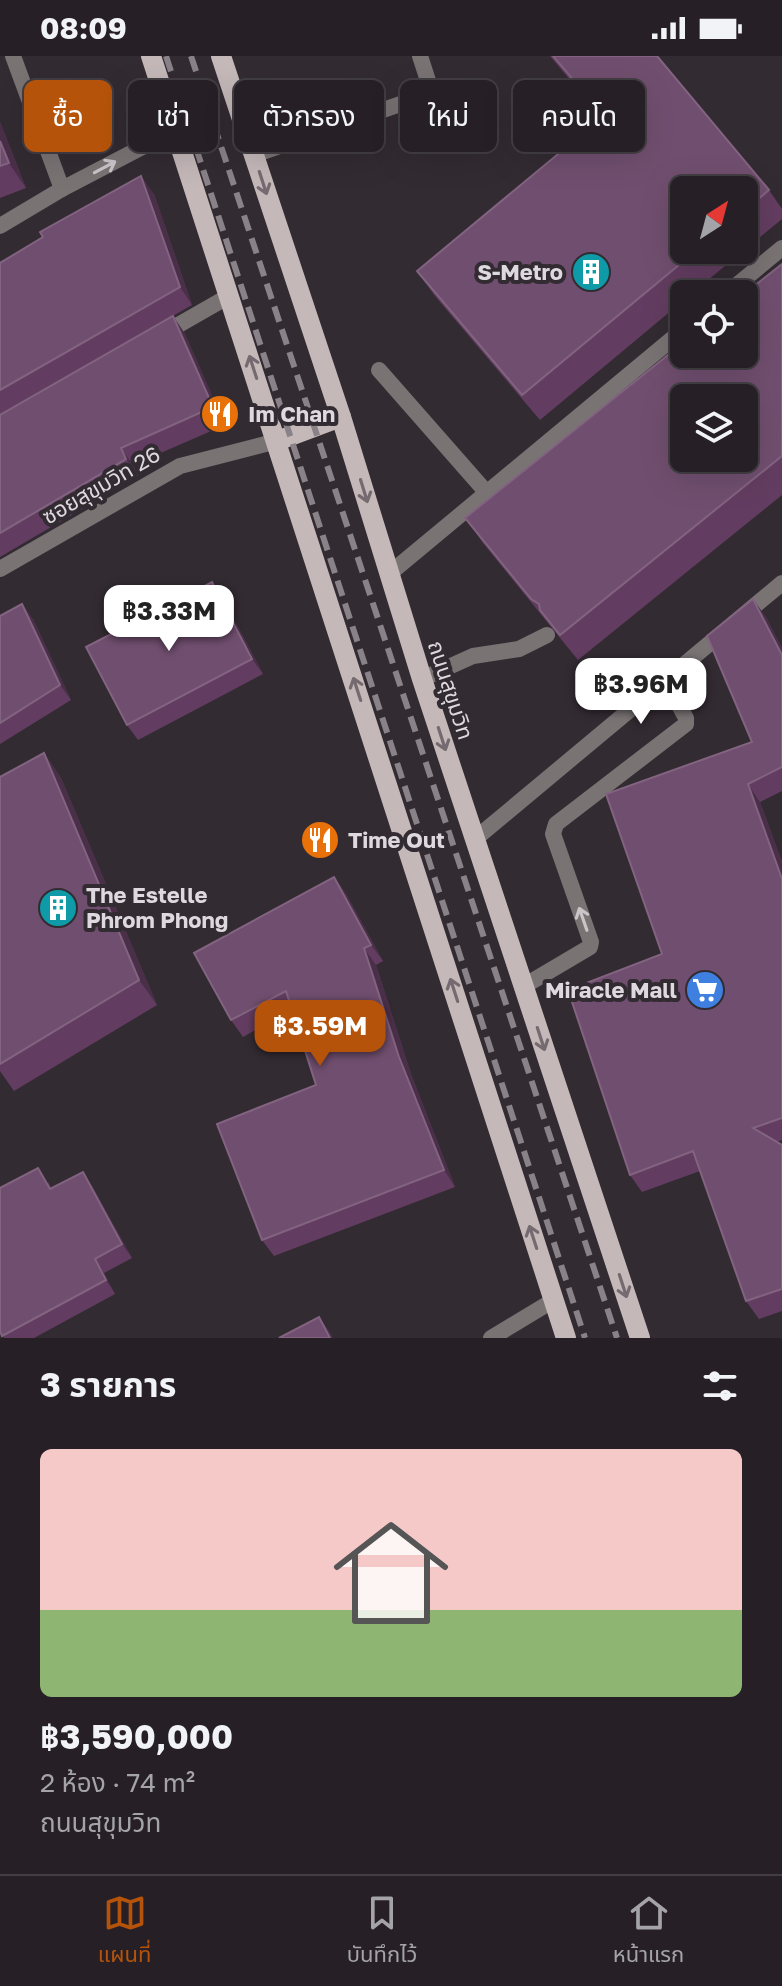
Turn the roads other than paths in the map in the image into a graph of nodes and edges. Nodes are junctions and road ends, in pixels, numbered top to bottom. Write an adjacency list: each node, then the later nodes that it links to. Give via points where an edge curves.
1 (13, 56): 9 (street)
2 (151, 56): 5 (main road)
3 (221, 56): 8 (main road, ถนนสุขุมวิท)
4 (420, 56): 8 (street, via 432,93)
5 (159, 80)
6 (133, 152): 9 (street, one-way to 6)
7 (182, 152): 13 (main road)
8 (254, 155): 17 (main road, ถนนสุขุมวิท, one-way to 17)
9 (62, 189): 10 (street)
10 (0, 226)
11 (782, 248): 12 (street)
12 (743, 280)
13 (229, 296): 15 (street); 18 (main road, one-way to 13)
14 (670, 341): 19 (street)
15 (148, 342)
16 (379, 370): 19 (street)
17 (341, 417): 18 (main road); 21 (main road, ถนนสุขุมวิท, one-way to 21)
18 (277, 441): 20 (street, ซอยสุขุมวิท 26, via 180,466); 28 (main road, one-way to 18)
19 (487, 493): 21 (street)
20 (0, 569)
21 (389, 574): 24 (main road, ถนนสุขุมวิท)
22 (782, 583): 25 (street)
23 (547, 635): 24 (street, via 519,649 473,656)
24 (422, 679): 26 (main road, ถนนสุขุมวิท, one-way to 26)
25 (665, 680): 26 (street); 27 (street, one-way to 25, via 590,947 554,829 686,724)
26 (475, 839): 27 (main road, ถนนสุขุมวิท)
27 (524, 986): 31 (main road, ถนนสุขุมวิท, one-way to 31)
28 (554, 1300): 29 (street); 30 (main road)
29 (491, 1338)
30 (566, 1338)
31 (640, 1338)

